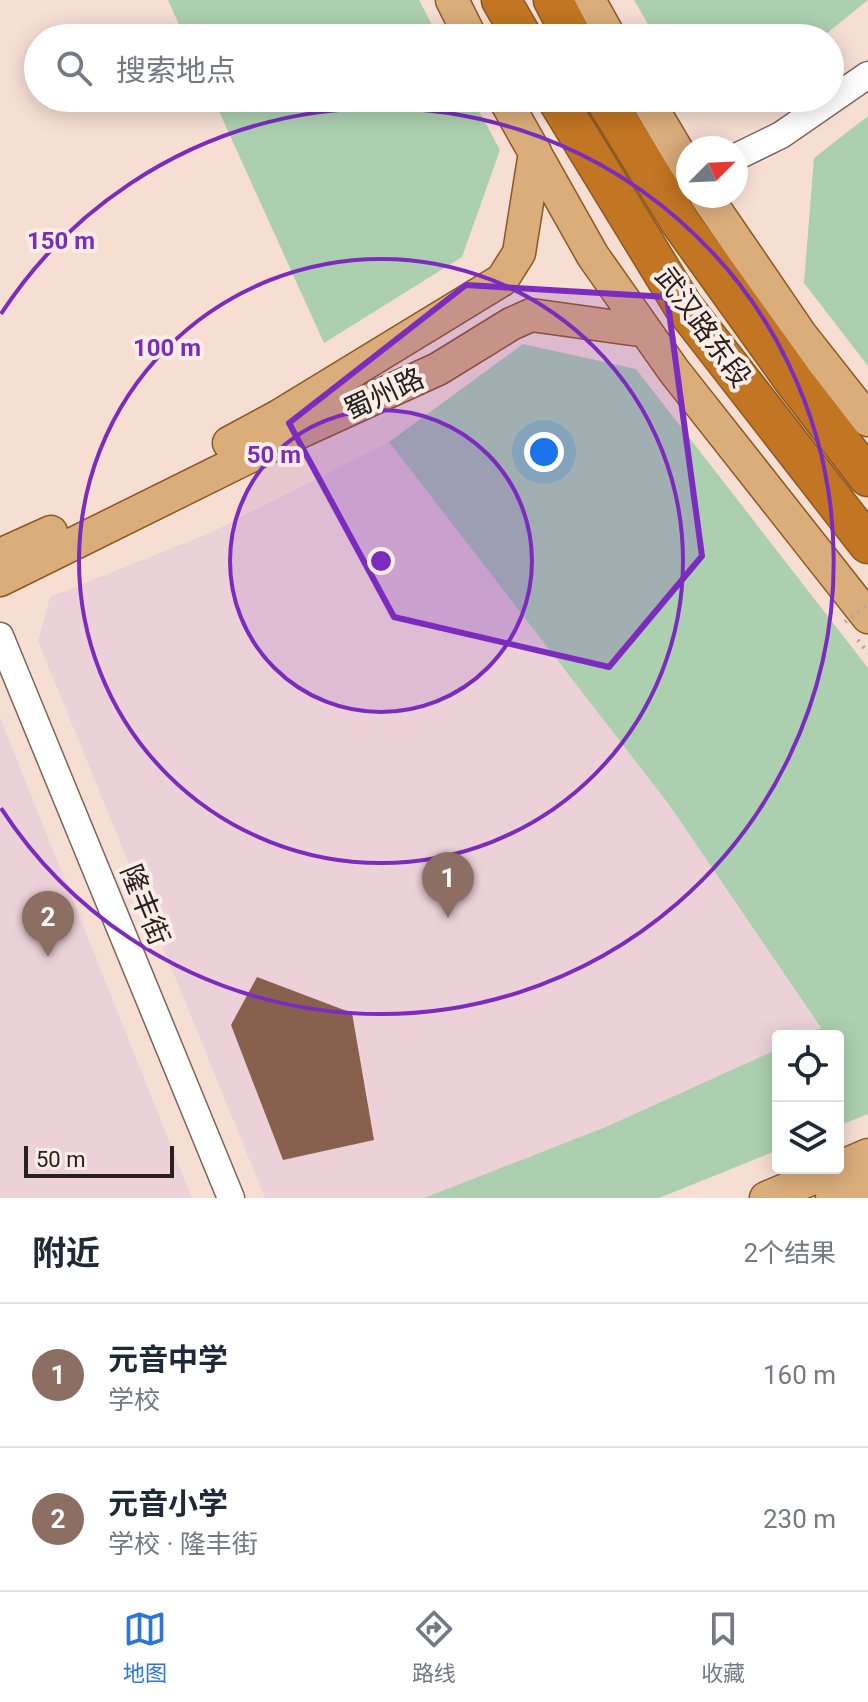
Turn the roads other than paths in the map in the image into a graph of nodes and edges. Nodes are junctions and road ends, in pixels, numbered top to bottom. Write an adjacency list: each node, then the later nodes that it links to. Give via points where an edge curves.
1 (452, 0): 5 (main road)
2 (501, 0): 6 (highway)
3 (553, 0): 7 (highway)
4 (589, 0): 8 (main road)
5 (464, 24)
6 (515, 24)
7 (566, 24)
8 (602, 24)
9 (868, 75): 10 (street)
10 (844, 92)
11 (512, 112): 18 (main road)
12 (565, 112): 23 (highway, 武汉路东段, via 683,306)
13 (613, 112): 22 (highway, 武汉路东段, via 680,222)
14 (654, 112): 16 (main road)
15 (814, 112): 17 (street)
16 (676, 149)
17 (748, 151)
18 (535, 152): 20 (main road, via 593,256); 24 (main road, 蜀州路, via 519,253 502,280 279,416)
19 (714, 208): 21 (main road, via 801,335)
20 (646, 331): 25 (main road, 蜀州路, via 531,315 438,369); 26 (main road)
21 (868, 420)
22 (868, 477)
23 (868, 544)
24 (0, 555)
25 (0, 580)
26 (856, 620)
27 (0, 636): 32 (street, 隆丰街)
28 (868, 1155): 29 (main road)
29 (844, 1165)
30 (824, 1174): 33 (main road)
31 (868, 1184): 34 (main road)
32 (231, 1198)
33 (766, 1198)
34 (832, 1198)

